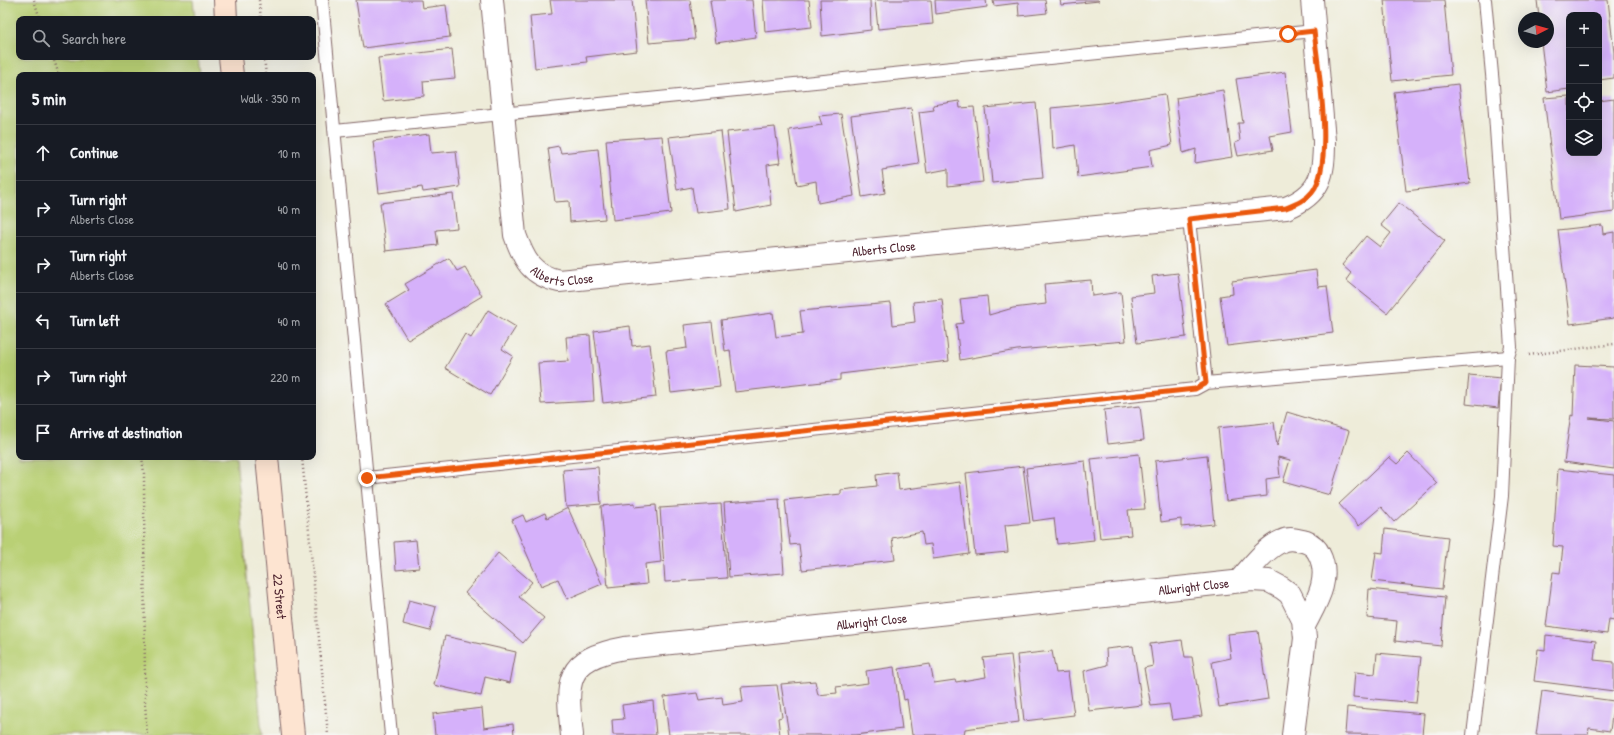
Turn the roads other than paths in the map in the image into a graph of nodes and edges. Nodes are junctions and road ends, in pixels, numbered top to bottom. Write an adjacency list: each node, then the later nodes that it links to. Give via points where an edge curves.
1 (225, 0): 6 (main road)
2 (322, 0): 11 (lane)
3 (492, 0): 10 (street, Alberts Close)
4 (1312, 0): 7 (street, Alberts Close)
5 (1485, 0): 13 (lane, via 1511,347)
6 (226, 16)
7 (1314, 31): 10 (lane); 12 (street, Alberts Close, via 1324,141 1321,178 1312,192 1301,202 1286,208)
8 (230, 60): 9 (main road)
9 (232, 72)
10 (504, 114): 11 (lane); 12 (street, Alberts Close, via 515,235 528,265 548,279 559,281)
11 (334, 130): 16 (lane)
12 (1189, 219): 14 (lane)
13 (1508, 358): 14 (lane); 23 (lane, via 1502,496)
14 (1206, 383): 16 (lane, via 1195,389)
15 (267, 460): 19 (main road, 22 Street)
16 (367, 478): 20 (lane)
17 (1239, 581): 18 (street, Allwright Close, via 1268,581 1282,588 1298,606); 18 (street, Allwright Close, via 1270,548 1282,540 1295,539 1309,543 1318,551 1324,562 1324,576 1322,589); 21 (street, Allwright Close, via 604,652 578,667 571,678 569,692)
18 (1304, 626): 22 (street, Allwright Close, via 1305,638)
19 (293, 735)
20 (391, 735)
21 (572, 735)
22 (1293, 735)
23 (1473, 735)

